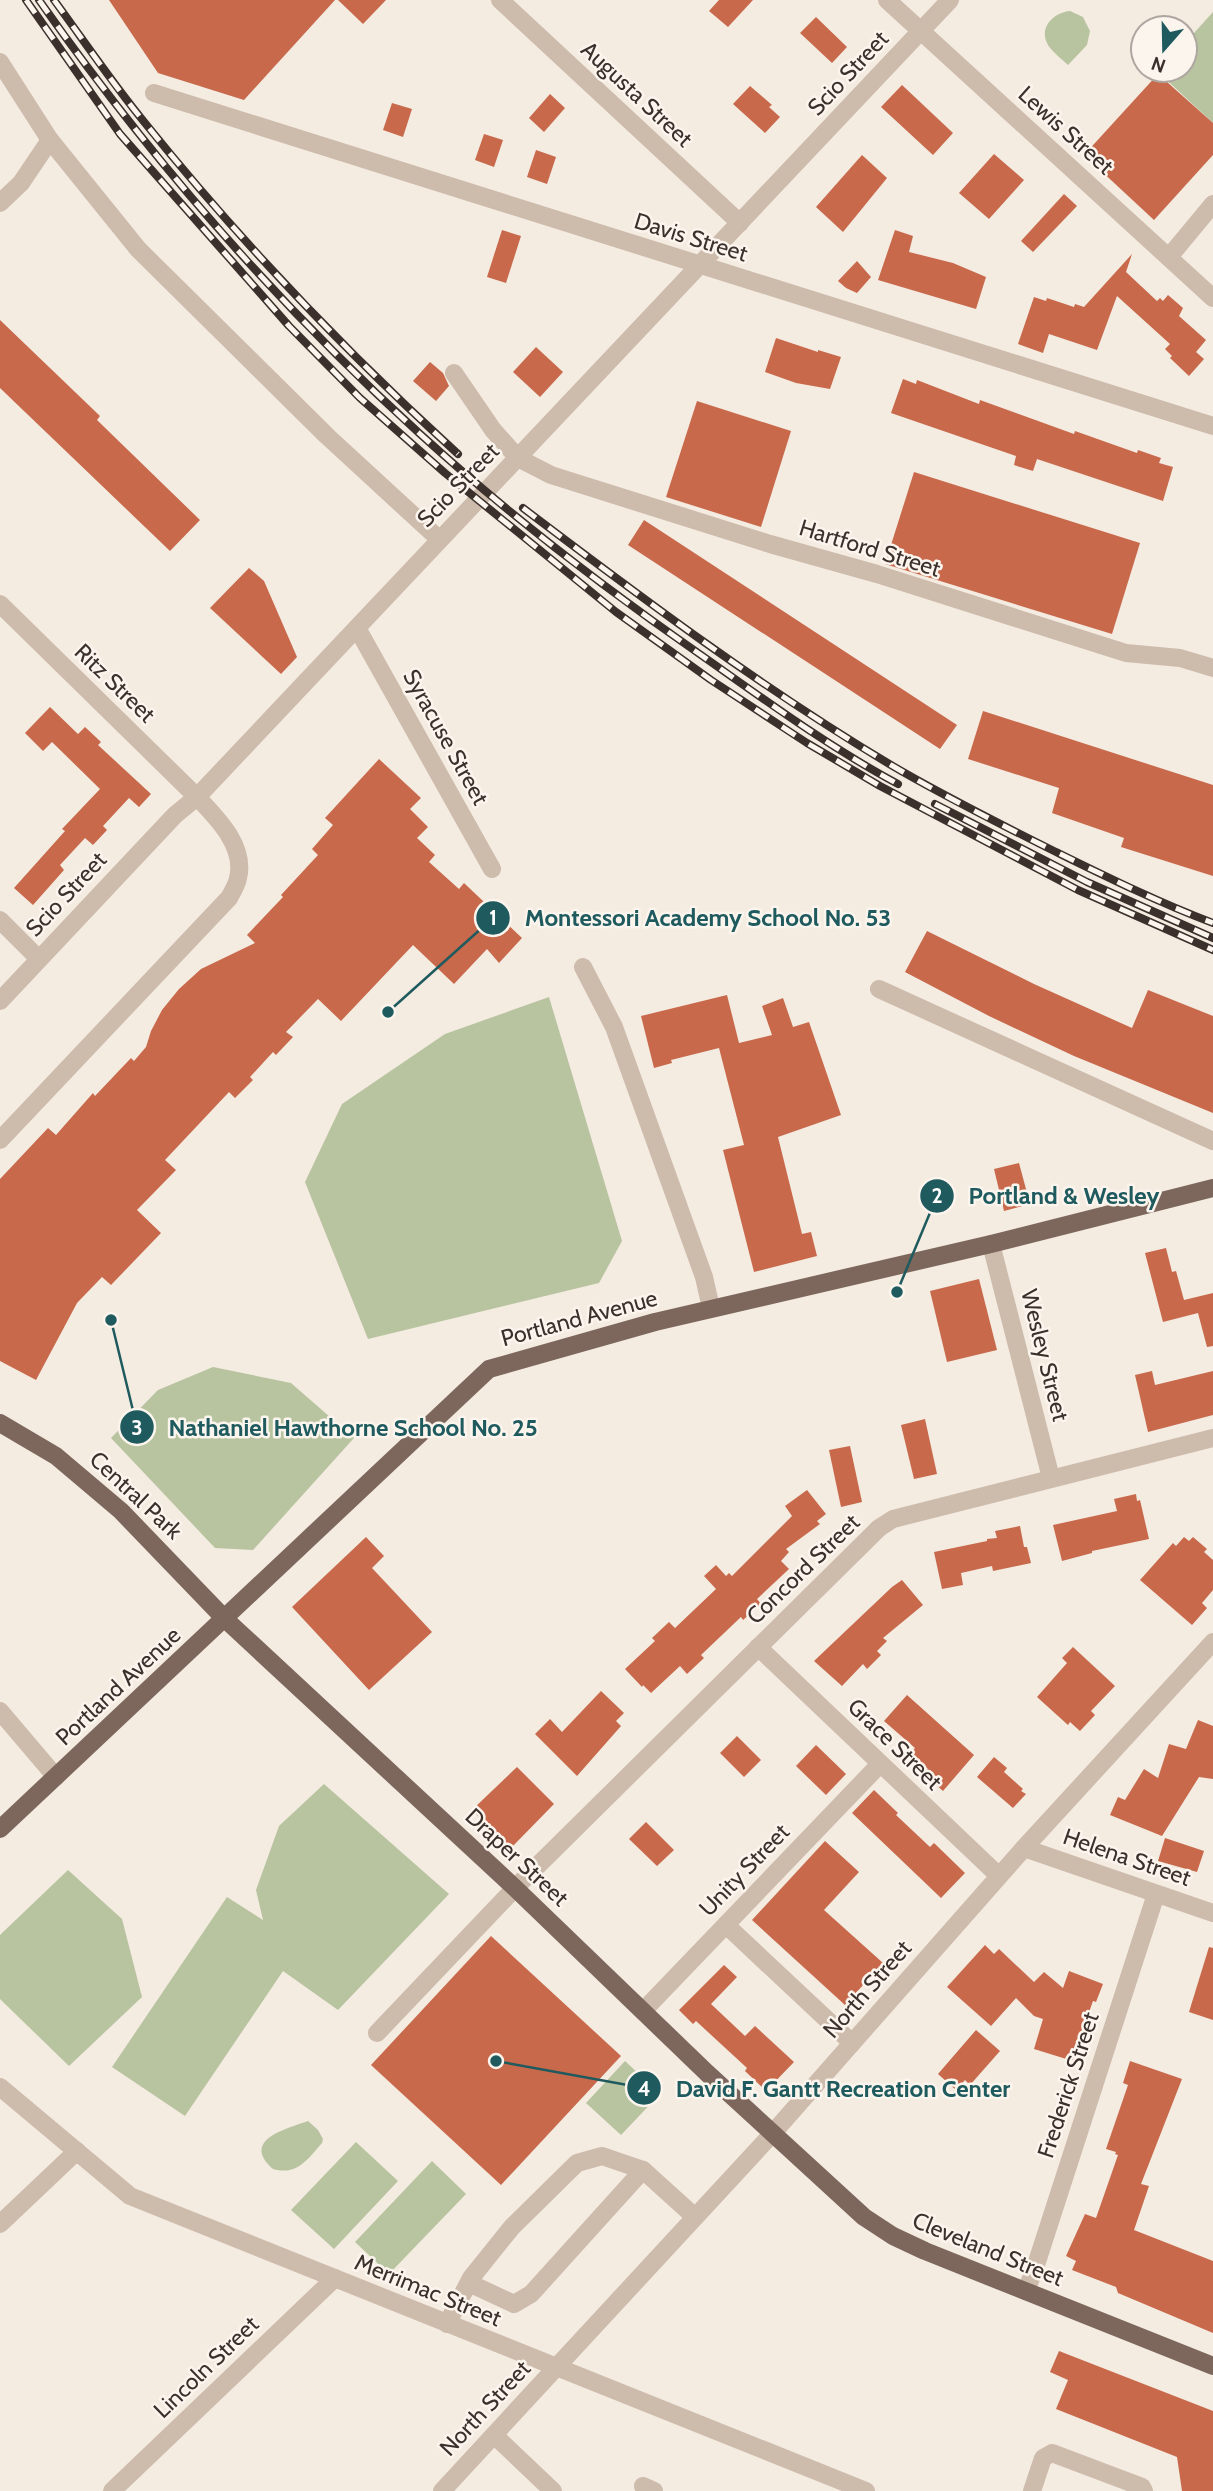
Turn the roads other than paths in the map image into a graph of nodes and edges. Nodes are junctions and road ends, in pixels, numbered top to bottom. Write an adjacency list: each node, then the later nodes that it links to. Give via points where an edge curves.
1 (500, 0): 10 (street, Augusta Street)
2 (887, 0): 4 (street, Lewis Street)
3 (950, 0): 4 (street, Scio Street)
4 (920, 31): 10 (street, Scio Street); 11 (street, Lewis Street)
5 (0, 62): 7 (street)
6 (154, 93): 12 (street, Davis Street)
7 (50, 140): 8 (street, via 21,183); 17 (street, via 138,249 327,436)
8 (0, 203)
9 (1213, 204): 11 (street)
10 (740, 223): 12 (street, Scio Street)
11 (1169, 257): 13 (street, Lewis Street)
12 (699, 266): 15 (street, Davis Street); 16 (street, Scio Street)
13 (1213, 298)
14 (454, 373): 16 (street)
15 (1213, 426)
16 (518, 458): 17 (street, Scio Street); 20 (street, Hartford Street, via 551,475 1126,653 1180,658)
17 (439, 539): 19 (street, Scio Street)
18 (0, 604): 21 (street, Ritz Street)
19 (357, 628): 21 (street, Scio Street); 22 (street, Syracuse Street)
20 (1213, 668)
21 (197, 797): 24 (street, Scio Street); 28 (street, Ritz Street, via 223,826 237,853 239,877 229,898)
22 (492, 869)
23 (0, 920): 24 (street)
24 (39, 959): 27 (street, Scio Street)
25 (583, 967): 32 (street, via 614,1027)
26 (879, 989): 29 (street)
27 (0, 1001)
28 (0, 1140)
29 (1213, 1141)
30 (1213, 1188): 31 (main road, Portland Avenue)
31 (991, 1244): 32 (main road, Portland Avenue); 35 (street, Wesley Street)
32 (711, 1308): 36 (main road, Portland Avenue, via 489,1369)
33 (0, 1423): 36 (main road, Central Park, via 80,1475)
34 (1213, 1438): 35 (street, Concord Street)
35 (1051, 1478): 38 (street, Concord Street, via 893,1519)
36 (225, 1619): 41 (main road, Portland Avenue); 45 (main road, Draper Street)
37 (1213, 1642): 43 (street, North Street)
38 (758, 1647): 40 (street, Grace Street); 45 (street, Concord Street)
39 (1, 1715): 41 (street)
40 (880, 1764): 44 (street, Grace Street); 48 (street, Unity Street)
41 (56, 1777): 42 (main road, Portland Avenue)
42 (0, 1829)
43 (1024, 1848): 44 (street, North Street); 46 (street, Helena Street)
44 (999, 1876): 51 (street, North Street)
45 (515, 1888): 49 (main road, Draper Street); 50 (street, Concord Street)
46 (1156, 1894): 47 (street, Helena Street); 60 (street, Frederick Street)
47 (1213, 1913)
48 (726, 1925): 49 (street, Unity Street); 51 (street)
49 (643, 2011): 53 (main road, Draper Street)
50 (377, 2033)
51 (852, 2043): 53 (street, North Street)
52 (0, 2087): 54 (street, Merrimac Street)
53 (772, 2134): 56 (street, North Street); 60 (main road, Cleveland Street, via 857,2211 886,2231)
54 (77, 2151): 57 (street); 58 (street, Merrimac Street, via 130,2196)
55 (643, 2170): 56 (street); 59 (street, via 602,2155 578,2163 512,2227); 59 (street, via 531,2294 514,2304)
56 (695, 2217): 63 (street, North Street)
57 (0, 2224)
58 (335, 2278): 61 (street, Merrimac Street); 66 (street, Lincoln Street)
59 (469, 2283): 61 (street)
60 (1026, 2291): 62 (main road, Cleveland Street)
61 (447, 2324): 63 (street, Merrimac Street)
62 (1213, 2366)
63 (556, 2368): 64 (street, North Street); 65 (street, Merrimac Street)
64 (494, 2435): 67 (street, North Street); 68 (street)
65 (830, 2484): 69 (street, Merrimac Street)
66 (112, 2491)
67 (442, 2491)
68 (553, 2491)
69 (866, 2491)
70 (1032, 2491): 71 (street, via 1044,2458 1052,2453)
71 (1144, 2491)

